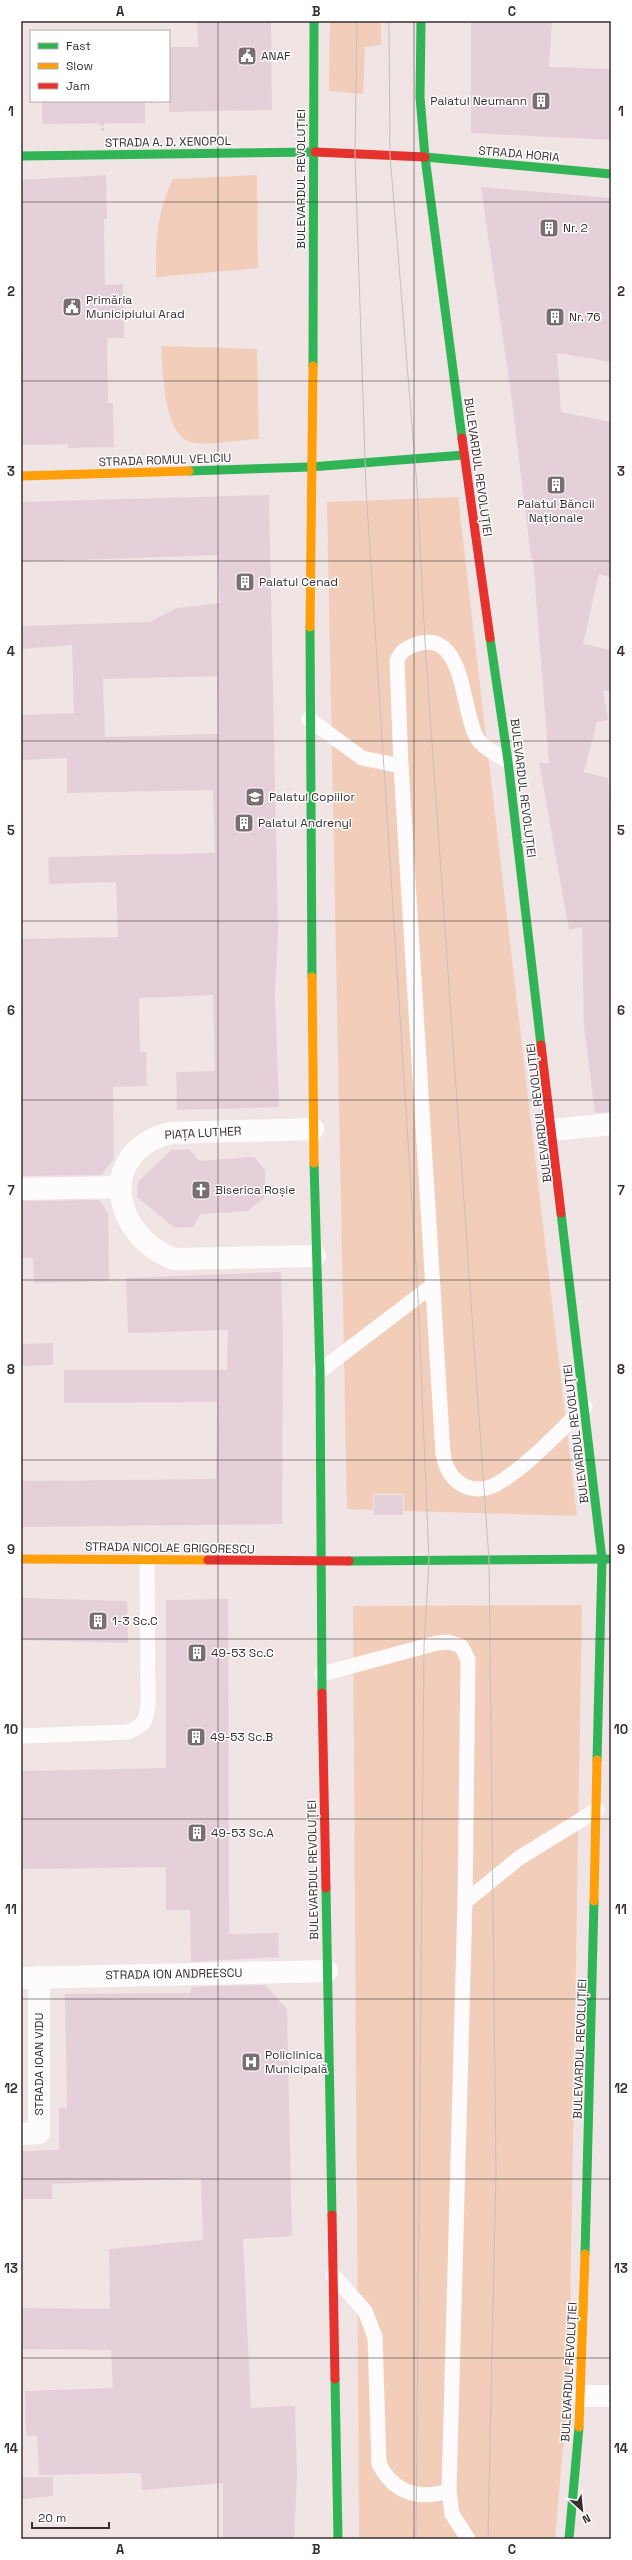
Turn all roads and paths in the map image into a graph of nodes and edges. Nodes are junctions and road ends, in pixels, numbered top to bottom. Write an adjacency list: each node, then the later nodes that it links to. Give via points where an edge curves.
1 (314, 21): 3 (main road, BULEVARDUL REVOLUȚIEI)
2 (421, 21): 5 (main road, BULEVARDUL REVOLUȚIEI, via 420,97)
3 (314, 152): 4 (main road, STRADA A. D. XENOPOL); 5 (main road, STRADA A. D. XENOPOL); 10 (main road, BULEVARDUL REVOLUȚIEI)
4 (21, 156)
5 (425, 157): 6 (main road, STRADA HORIA); 9 (main road, BULEVARDUL REVOLUȚIEI)
6 (611, 174)
7 (21, 357): 8 (path)
8 (37, 361)
9 (464, 455): 10 (main road, STRADA ROMUL VELICIU); 13 (main road, BULEVARDUL REVOLUȚIEI)
10 (310, 467): 11 (main road, STRADA ROMUL VELICIU); 12 (main road, BULEVARDUL REVOLUȚIEI)
11 (21, 476)
12 (308, 719): 14 (lane, via 362,758); 16 (main road, BULEVARDUL REVOLUȚIEI)
13 (508, 761): 14 (lane, via 478,740 456,666 441,646 425,642 406,649 397,661); 17 (main road, BULEVARDUL REVOLUȚIEI)
14 (402, 766): 21 (lane)
15 (611, 1124): 17 (street)
16 (313, 1129): 18 (street, PIAȚA LUTHER, via 170,1133 156,1136 140,1148 126,1164); 20 (main road, BULEVARDUL REVOLUȚIEI)
17 (553, 1130): 23 (main road, BULEVARDUL REVOLUȚIEI)
18 (120, 1187): 19 (street); 20 (street, PIAȚA LUTHER, via 124,1210 145,1243 157,1253 174,1259)
19 (21, 1189)
20 (315, 1256): 22 (main road, BULEVARDUL REVOLUȚIEI)
21 (433, 1285): 22 (lane); 23 (lane, via 443,1454 449,1474 454,1480 468,1487 484,1488 498,1483)
22 (320, 1372): 27 (main road, BULEVARDUL REVOLUȚIEI)
23 (585, 1407): 26 (main road, BULEVARDUL REVOLUȚIEI)
24 (21, 1559): 25 (main road, STRADA NICOLAE GRIGORESCU)
25 (147, 1559): 27 (main road, STRADA NICOLAE GRIGORESCU); 29 (lane, via 148,1705 147,1718 141,1727 128,1732)
26 (606, 1559): 27 (main road); 30 (main road, BULEVARDUL REVOLUȚIEI)
27 (320, 1561): 28 (main road, BULEVARDUL REVOLUȚIEI)
28 (322, 1674): 31 (lane, via 437,1643 449,1642 461,1646 466,1653 469,1674 466,1715); 32 (main road, BULEVARDUL REVOLUȚIEI)
29 (21, 1736)
30 (598, 1810): 31 (lane, via 519,1858); 36 (main road, BULEVARDUL REVOLUȚIEI)
31 (464, 1902): 38 (lane)
32 (327, 1972): 33 (street, STRADA ION ANDREESCU); 35 (main road, BULEVARDUL REVOLUȚIEI)
33 (30, 1977): 34 (street, STRADA IOAN VIDU, via 39,2133)
34 (21, 2134)
35 (333, 2275): 38 (lane, via 365,2311 375,2337 379,2464 385,2476 394,2486 405,2491 426,2495); 39 (main road, BULEVARDUL REVOLUȚIEI)
36 (582, 2396): 37 (street); 41 (main road, BULEVARDUL REVOLUȚIEI)
37 (611, 2396)
38 (449, 2491): 40 (lane, via 452,2514)
39 (338, 2539)
40 (468, 2539)
41 (569, 2539)

